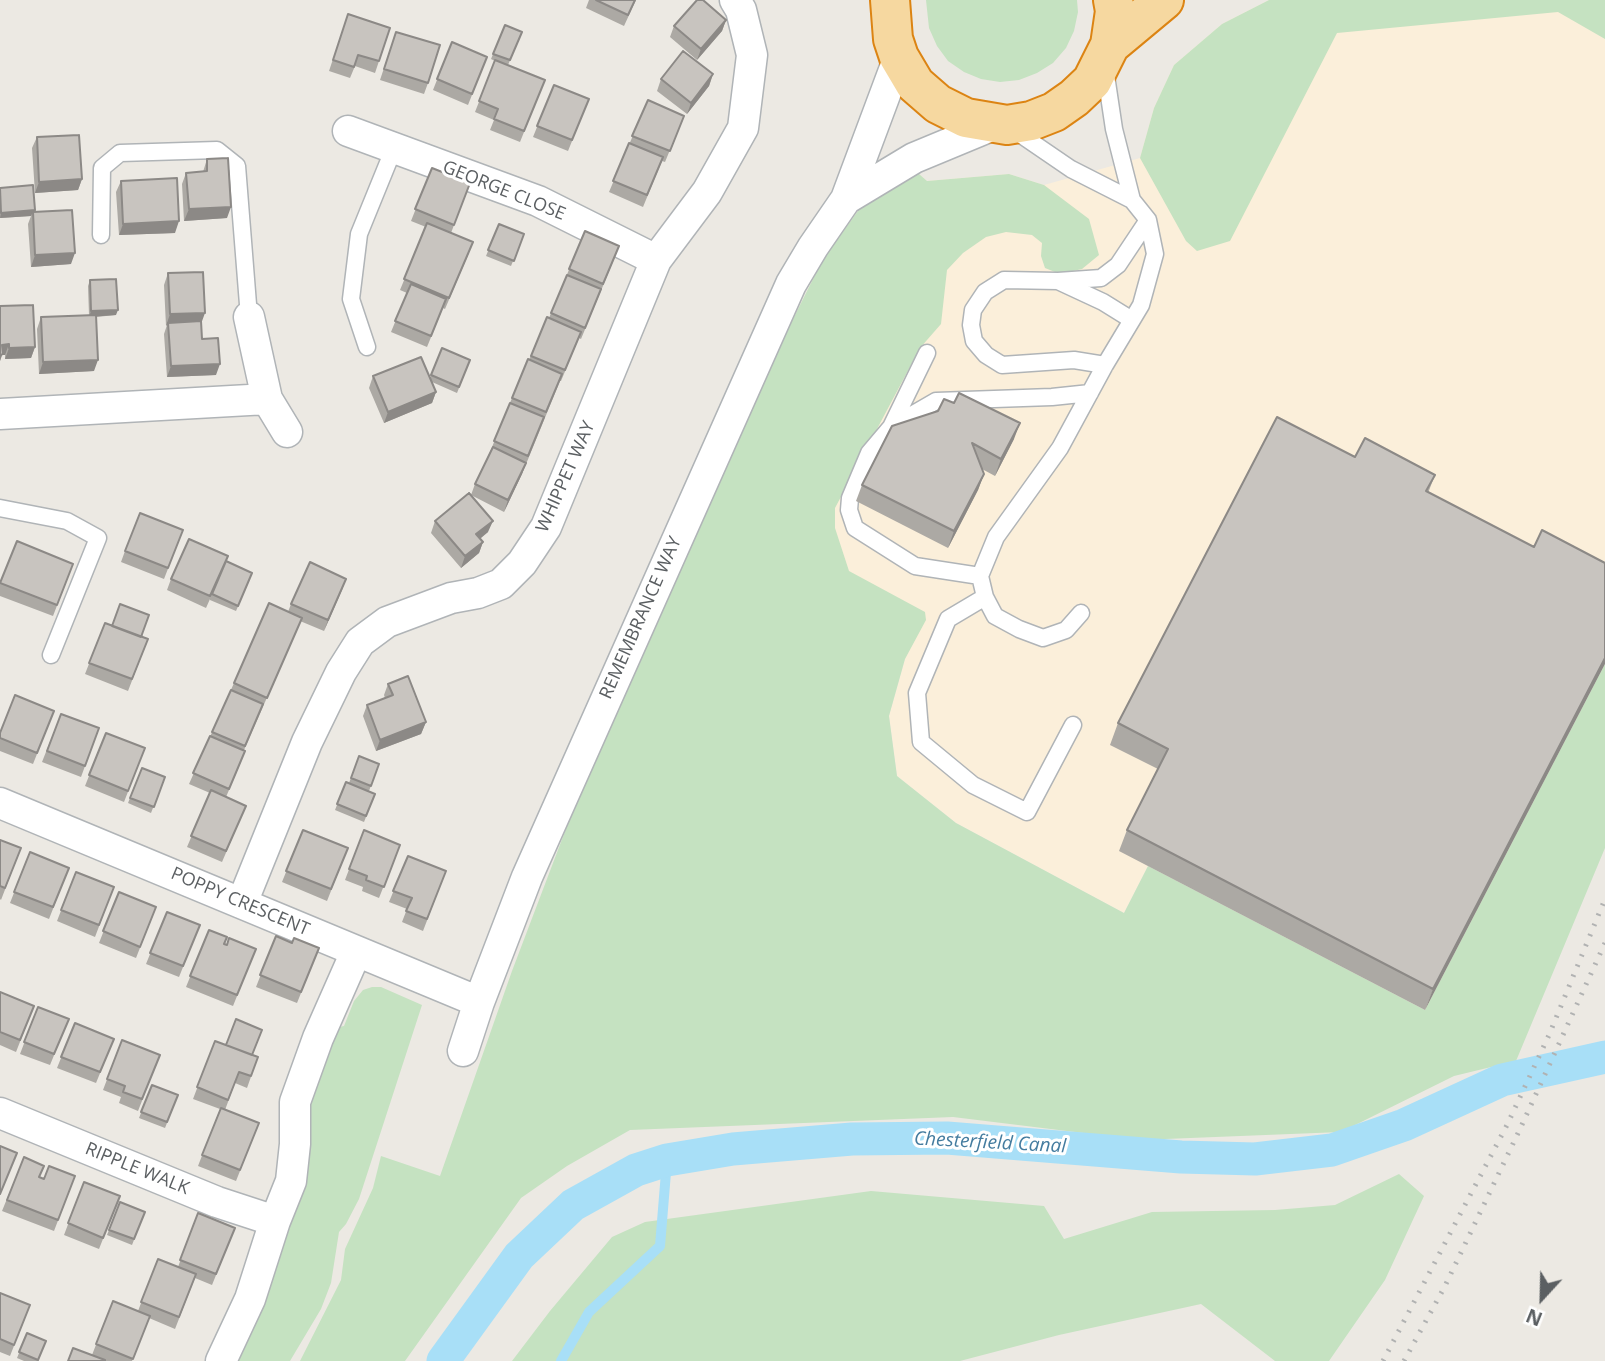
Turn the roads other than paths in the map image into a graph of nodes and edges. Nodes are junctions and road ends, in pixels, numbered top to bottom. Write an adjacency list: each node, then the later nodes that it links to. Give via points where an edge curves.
1 (736, 0): 15 (street, WHIPPET WAY, via 752,55 743,128 707,192)
2 (869, 0): 6 (highway)
3 (890, 0): 6 (highway)
4 (1113, 0): 7 (highway)
5 (1164, 0): 7 (highway)
6 (896, 48): 8 (highway, via 915,84 938,104 966,118); 11 (street, REMEMBRANCE WAY)
7 (1107, 53): 8 (highway, via 1092,81 1054,112); 12 (lane, via 1114,129)
8 (1001, 125): 11 (street, REMEMBRANCE WAY, via 914,158); 12 (lane)
9 (348, 131): 10 (street, GEORGE CLOSE)
10 (394, 148): 15 (street, GEORGE CLOSE, via 538,201); 19 (lane, via 359,234 351,299)
11 (846, 199): 36 (street, REMEMBRANCE WAY, via 791,284 527,877)
12 (1132, 200): 13 (lane)
13 (1148, 219): 16 (lane, via 1118,265 1101,278); 18 (lane, via 1155,254)
14 (101, 235): 17 (lane, via 102,168 120,153 217,150 237,166)
15 (656, 260): 34 (street, WHIPPET WAY, via 546,527 501,584 387,622 360,642 307,742)
16 (1058, 281): 18 (lane); 21 (lane, via 1004,280 985,292 973,310 974,341 1002,365 1074,360)
17 (249, 317): 23 (street)
18 (1132, 320): 21 (lane)
19 (367, 347)
20 (928, 353): 25 (lane)
21 (1105, 365): 22 (lane)
22 (1090, 393): 25 (lane, via 936,401); 28 (lane, via 1060,448 996,537)
23 (267, 399): 24 (street); 26 (street)
24 (0, 414)
25 (891, 427): 28 (lane, via 869,453 850,498 855,528 915,566)
26 (287, 432)
27 (0, 508): 31 (lane, via 66,521 98,538)
28 (980, 576): 29 (lane)
29 (985, 597): 30 (lane, via 995,616 1043,638 1066,630); 32 (lane, via 948,619 917,693 920,742 973,785 1027,812)
30 (1081, 613)
31 (51, 655)
32 (1073, 725)
33 (0, 803): 34 (street, POPPY CRESCENT)
34 (242, 903): 35 (street, POPPY CRESCENT)
35 (356, 952): 36 (street, POPPY CRESCENT); 39 (street, via 295,1102 291,1181)
36 (479, 1002): 37 (street, REMEMBRANCE WAY)
37 (464, 1051)
38 (0, 1113): 39 (street, RIPPLE WALK, via 217,1202)
39 (275, 1221): 40 (street, via 250,1298)
40 (221, 1361)

